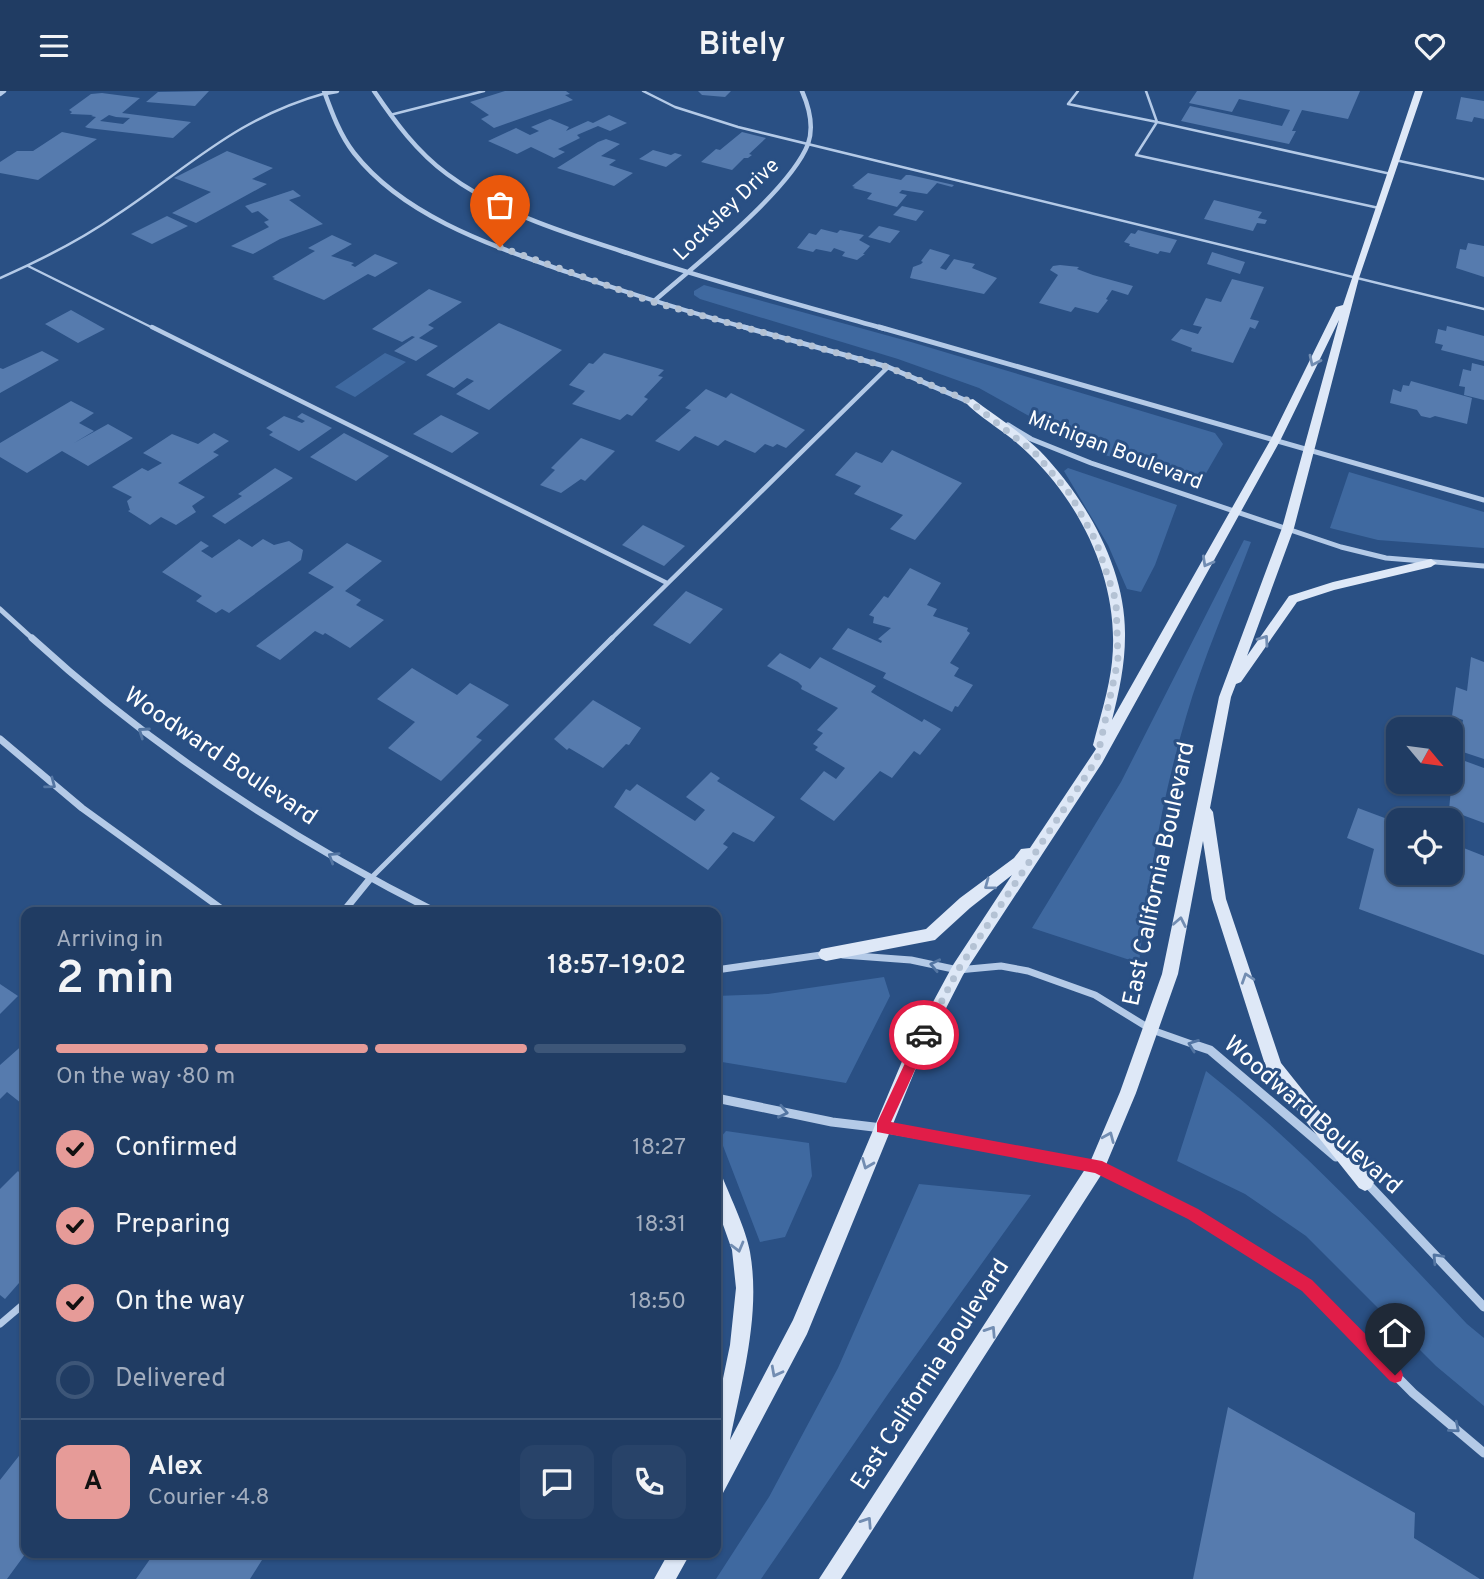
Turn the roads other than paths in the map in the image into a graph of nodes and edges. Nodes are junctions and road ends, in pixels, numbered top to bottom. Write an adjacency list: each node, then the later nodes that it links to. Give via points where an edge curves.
1 (337, 91): 9 (street)
2 (374, 91): 10 (street, Michigan Boulevard)
3 (484, 91): 10 (lane)
4 (643, 91): 12 (lane, via 700,115)
5 (802, 91): 12 (street, Locksley Drive, via 810,107)
6 (1078, 91): 11 (lane, via 1068,104)
7 (1146, 91): 11 (lane)
8 (1419, 91): 13 (main road, East California Boulevard)
9 (325, 92): 17 (lane, via 274,109 224,136 135,203); 21 (street, Michigan Boulevard, via 354,153 416,207 519,255)
10 (390, 115): 18 (street, Michigan Boulevard, via 457,181 507,209)
11 (1157, 123): 14 (lane); 16 (lane, via 1136,155)
12 (808, 143): 18 (street, Locksley Drive, via 789,175); 20 (lane)
13 (1394, 160): 14 (main road, East California Boulevard); 15 (lane)
14 (1391, 174): 16 (main road, East California Boulevard)
15 (1484, 179)
16 (1379, 208): 20 (main road, East California Boulevard)
17 (28, 266): 19 (lane); 32 (lane)
18 (685, 273): 21 (street, Locksley Drive); 25 (street, Michigan Boulevard)
19 (0, 278)
20 (1355, 278): 22 (lane); 25 (main road, East California Boulevard, one-way to 25); 26 (main road, East California Boulevard)
21 (653, 302): 23 (street, Michigan Boulevard)
22 (1484, 309)
23 (888, 367): 24 (street, Michigan Boulevard); 32 (lane)
24 (969, 401): 28 (street, Michigan Boulevard, via 1031,439); 38 (main road, via 1035,453 1070,494 1109,572 1116,601 1118,660)
25 (1276, 439): 26 (street, Michigan Boulevard); 28 (main road, East California Boulevard)
26 (1309, 450): 27 (street, Michigan Boulevard); 29 (main road, East California Boulevard)
27 (1484, 500)
28 (1235, 512): 29 (street, Michigan Boulevard); 38 (main road, East California Boulevard, one-way to 38)
29 (1288, 528): 30 (street, Michigan Boulevard, via 1341,547); 36 (main road, East California Boulevard)
30 (1431, 563): 31 (street, Michigan Boulevard); 36 (main road, one-way to 30, via 1293,599)
31 (1484, 566)
32 (667, 583): 39 (lane)
33 (0, 609): 34 (street, Woodward Boulevard)
34 (8, 617): 35 (street); 39 (street, Woodward Boulevard, one-way to 34, via 233,795 123,718)
35 (0, 621)
36 (1225, 697): 46 (main road, East California Boulevard, one-way to 36, via 1170,974); 50 (main road, one-way to 36, via 1274,1068 1219,899 1205,803)
37 (0, 739): 40 (street, one-way to 40, via 30,767)
38 (1097, 759): 43 (main road, one-way to 43, via 1019,862 930,935); 45 (main road, East California Boulevard)
39 (369, 880): 41 (street); 42 (street, Woodward Boulevard)
40 (219, 907)
41 (347, 907)
42 (426, 907)
43 (826, 954): 44 (street, Woodward Boulevard); 45 (street, Woodward Boulevard, one-way to 43, via 911,960)
44 (721, 969)
45 (958, 970): 46 (street, Woodward Boulevard, via 1001,966 1028,971 1095,995); 48 (main road, East California Boulevard)
46 (1152, 1030): 49 (main road, East California Boulevard, one-way to 46); 50 (street, Woodward Boulevard, one-way to 46, via 1210,1050)
47 (721, 1099): 48 (street, one-way to 48)
48 (882, 1128): 49 (street); 57 (main road, East California Boulevard, one-way to 57, via 800,1327)
49 (1097, 1166): 56 (street, one-way to 56, via 1193,1214 1307,1286 1413,1393); 58 (main road, East California Boulevard, one-way to 49)
50 (1366, 1182): 53 (street, Woodward Boulevard, one-way to 50)
51 (721, 1196): 55 (main road, one-way to 55, via 741,1250 745,1288)
52 (21, 1306): 54 (lane)
53 (1484, 1307)
54 (0, 1324)
55 (721, 1434)
56 (1484, 1453)
57 (721, 1477)
58 (829, 1579)

